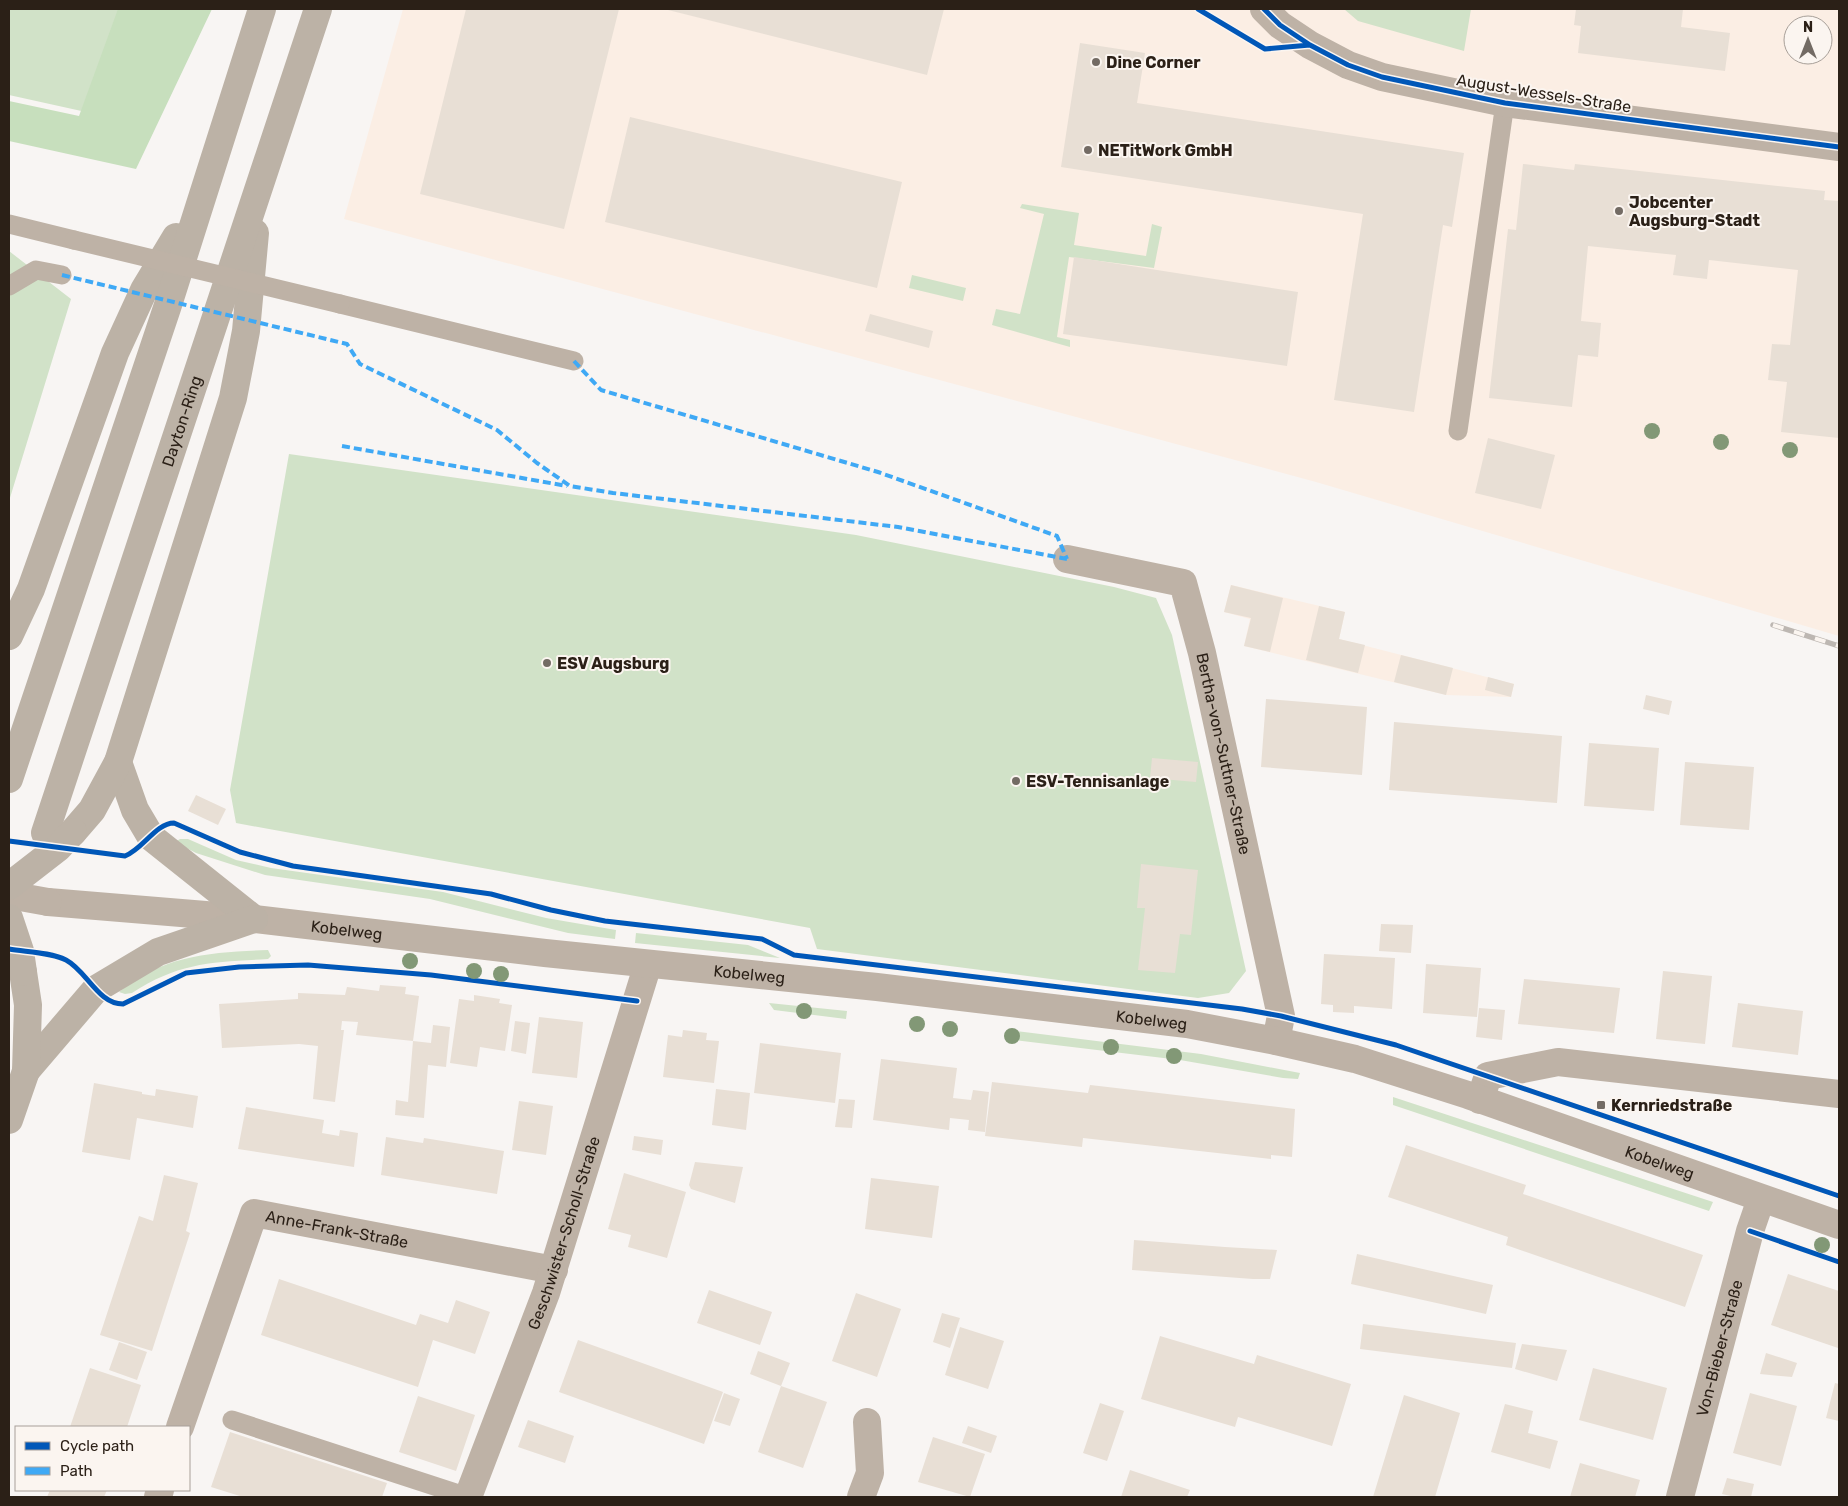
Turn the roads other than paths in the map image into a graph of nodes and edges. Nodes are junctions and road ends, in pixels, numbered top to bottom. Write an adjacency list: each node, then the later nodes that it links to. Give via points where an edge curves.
1 (262, 9): 7 (highway)
2 (318, 9): 6 (highway, Dayton-Ring)
3 (1264, 9): 4 (street, August-Wessels-Straße, via 1280,25 1348,65 1382,77)
4 (1505, 103): 5 (street, August-Wessels-Straße); 12 (lane)
5 (1839, 147)
6 (259, 187): 15 (highway, via 246,331 233,398); 17 (highway, Dayton-Ring)
7 (202, 194): 14 (highway, via 144,290 115,353 31,589); 16 (highway)
8 (9, 224): 11 (lane, bridge)
9 (62, 275): 10 (lane, via 36,270)
10 (9, 286)
11 (574, 360)
12 (1458, 431)
13 (1067, 559): 23 (street, Bertha-von-Suttner-Straße, via 1183,583 1202,653 1281,1016)
14 (9, 636)
15 (118, 762): 18 (highway, bridge, via 92,810 73,832 58,848); 21 (highway, via 135,810 151,837)
16 (9, 779)
17 (46, 833)
18 (9, 886)
19 (9, 895): 21 (street, Kobelweg, bridge, via 48,902)
20 (9, 918): 24 (highway, bridge, via 20,951 28,1005)
21 (254, 919): 22 (street, Kobelweg); 24 (highway, via 158,952 96,989)
22 (648, 964): 23 (street, Kobelweg, via 1187,1024); 30 (street, Geschwister-Scholl-Straße)
23 (1276, 1041): 26 (street, Kobelweg, via 1355,1059)
24 (26, 1071): 27 (highway)
25 (1839, 1094): 26 (street, via 1558,1062 1488,1076)
26 (1480, 1100): 28 (street, Kobelweg)
27 (9, 1120)
28 (1762, 1200): 29 (street, Kobelweg); 36 (street, Von-Bieber-Straße, via 1750,1231)
29 (1839, 1226)
30 (554, 1270): 33 (street, Anne-Frank-Straße, via 254,1213); 34 (street, Geschwister-Scholl-Straße)
31 (232, 1420): 34 (lane)
32 (867, 1422): 35 (street, via 870,1473)
33 (180, 1426)
34 (468, 1497)
35 (861, 1497)
36 (1680, 1497)

